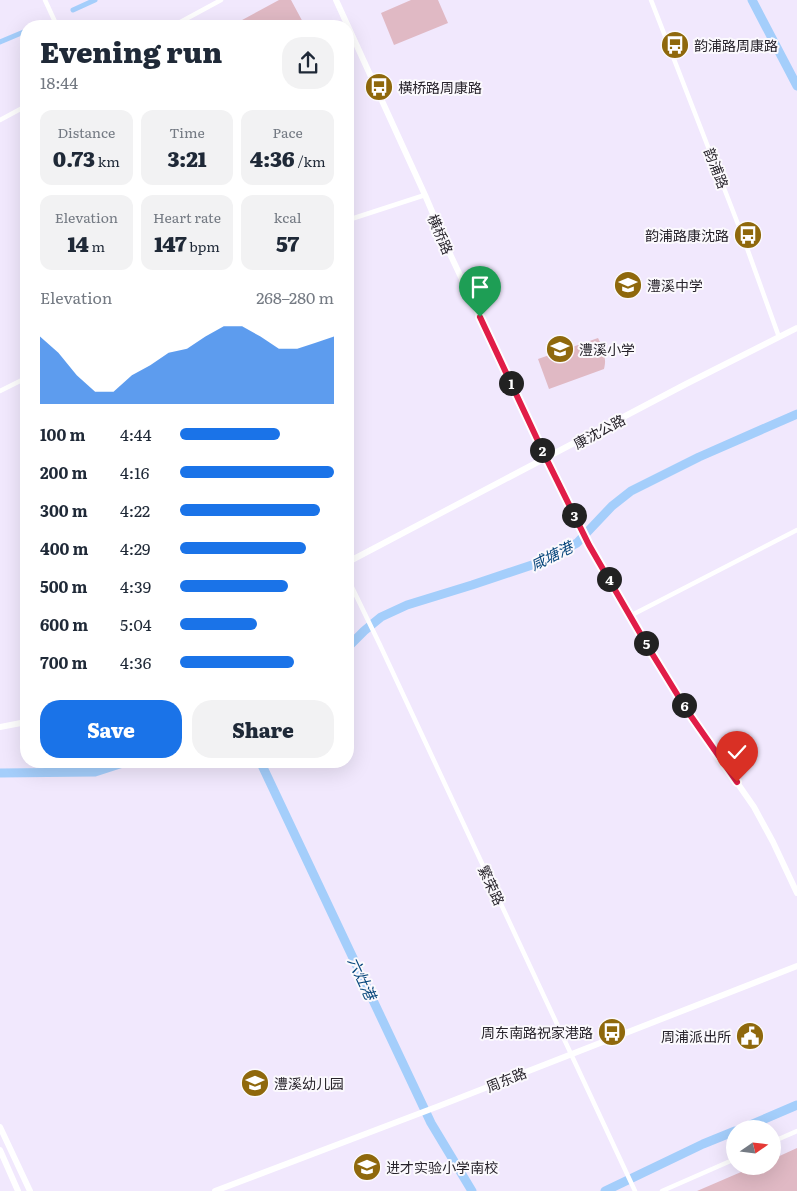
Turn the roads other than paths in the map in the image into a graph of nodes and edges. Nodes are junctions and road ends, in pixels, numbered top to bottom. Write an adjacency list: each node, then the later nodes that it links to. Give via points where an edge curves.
1 (45, 0): 5 (street)
2 (221, 0): 6 (street)
3 (336, 0): 7 (street, 横桥路)
4 (651, 0): 14 (street, 韵浦路, via 744,237)
5 (54, 20)
6 (184, 20)
7 (345, 20)
8 (354, 39): 11 (street, 横桥路)
9 (20, 109): 10 (street)
10 (0, 120)
11 (425, 195): 12 (street); 17 (street, 横桥路)
12 (354, 218)
13 (797, 328): 14 (street, 康沈公路)
14 (779, 338): 17 (street, 康沈公路)
15 (20, 381): 16 (street)
16 (0, 391)
17 (546, 458): 19 (street, 康沈公路); 21 (street, 横桥路, via 589,545)
18 (797, 530): 21 (street)
19 (354, 559)
20 (354, 593): 26 (street, 繁荣路)
21 (630, 616): 24 (street, 横桥路, via 688,712 754,807)
22 (20, 723): 23 (street)
23 (0, 726)
24 (797, 893)
25 (797, 966): 26 (street, 周东路)
26 (572, 1054): 34 (street, 周东路); 35 (street, 繁荣路)
27 (0, 1127): 33 (street)
28 (797, 1131): 29 (street)
29 (781, 1138)
30 (0, 1150): 32 (street)
31 (726, 1163): 36 (street)
32 (18, 1191)
33 (30, 1191)
34 (215, 1191)
35 (635, 1191)
36 (662, 1191)

